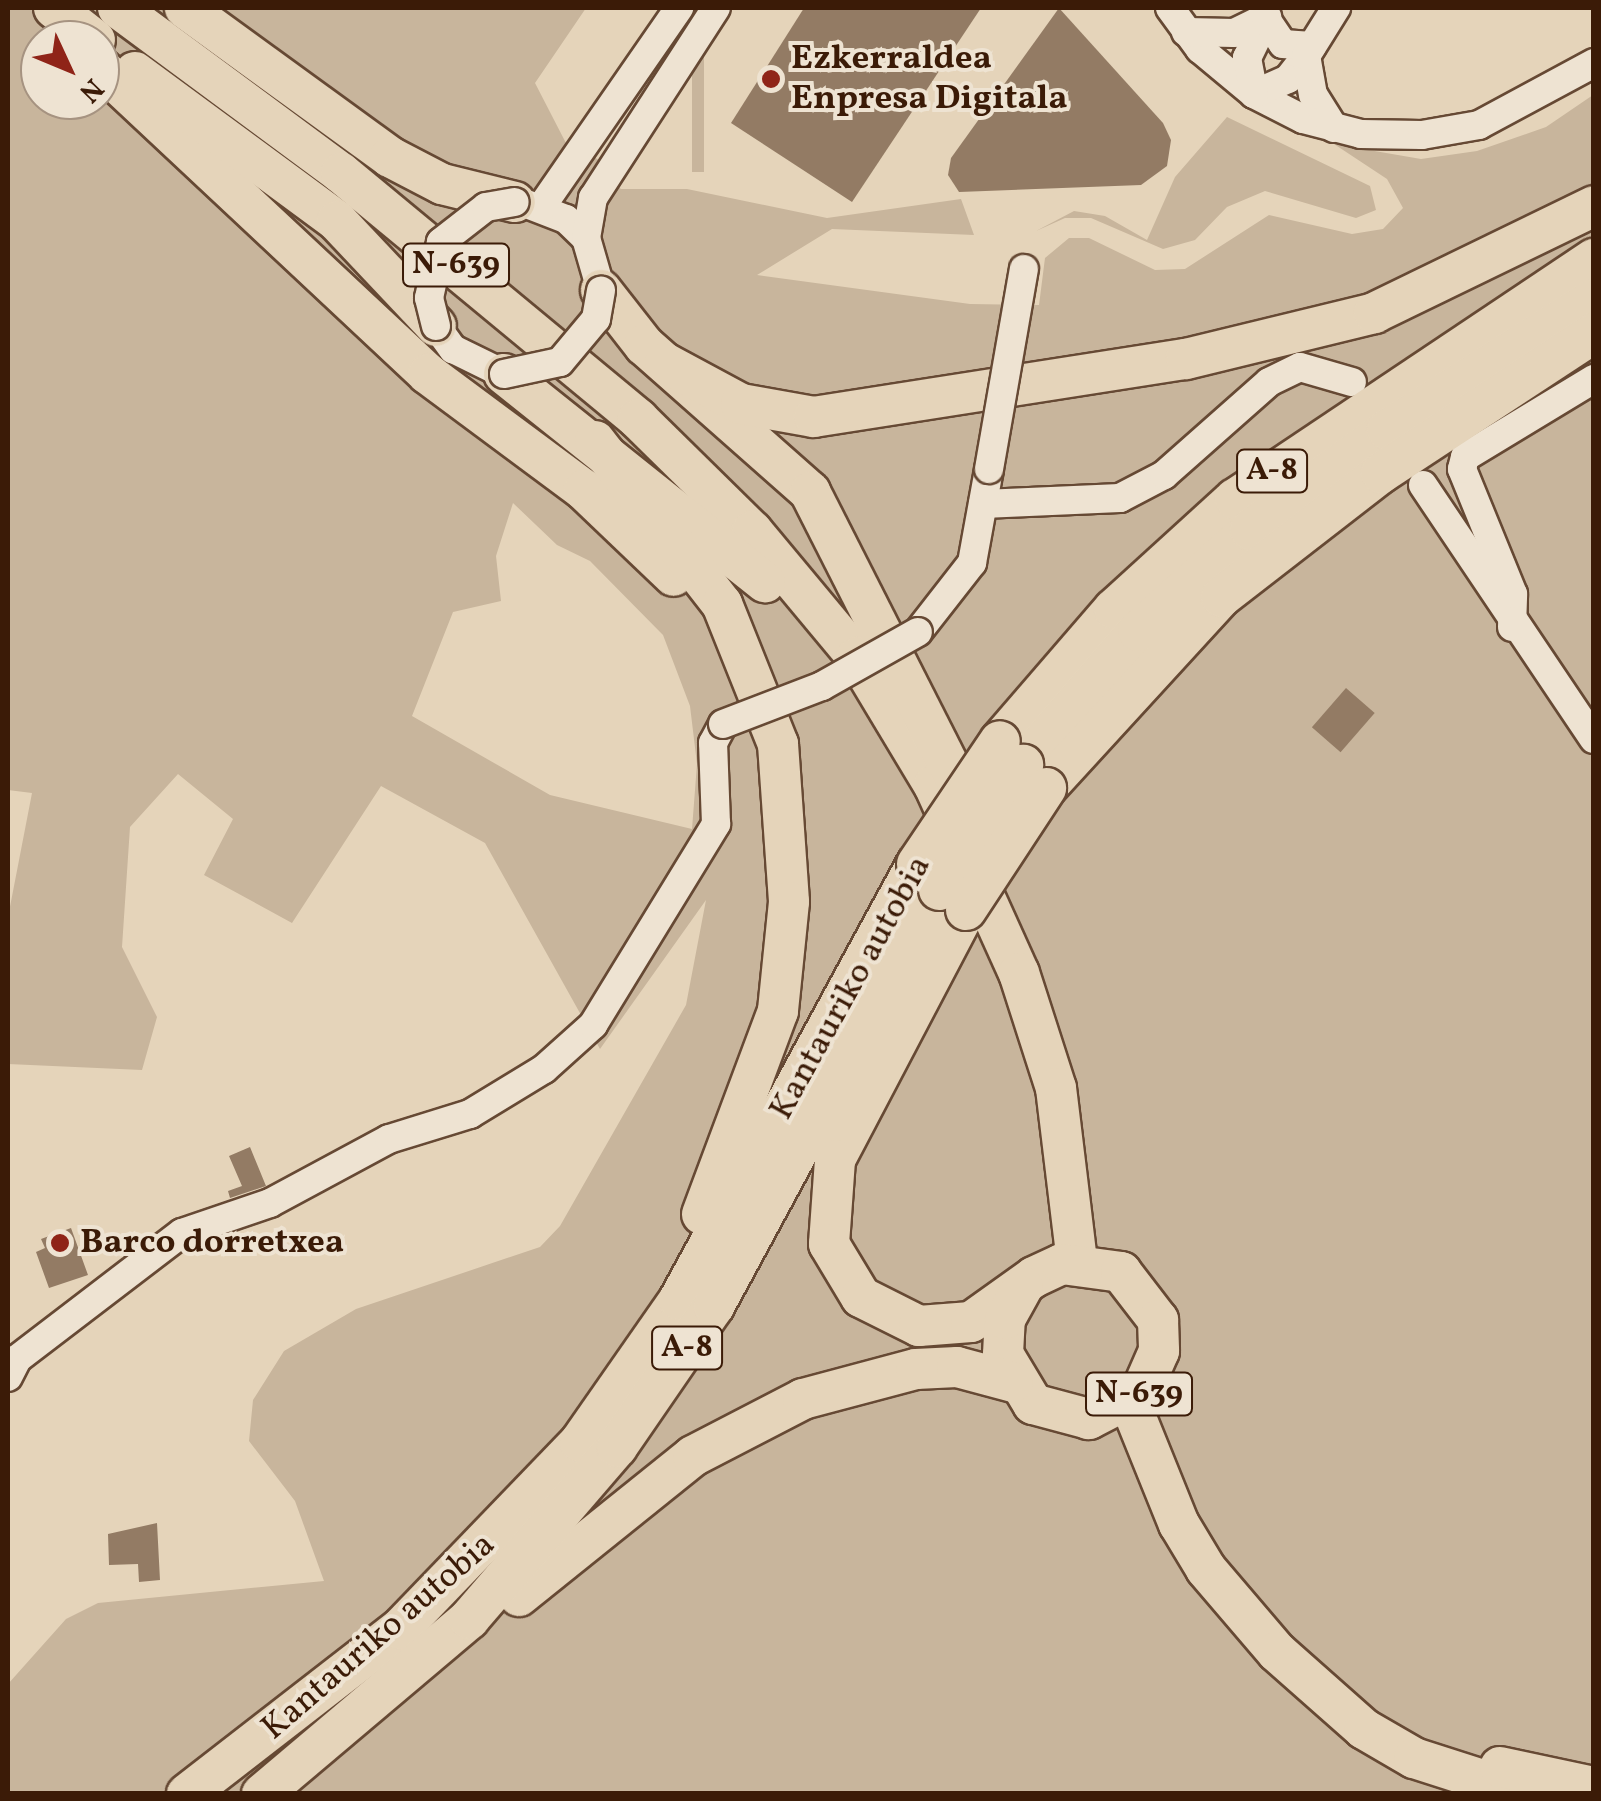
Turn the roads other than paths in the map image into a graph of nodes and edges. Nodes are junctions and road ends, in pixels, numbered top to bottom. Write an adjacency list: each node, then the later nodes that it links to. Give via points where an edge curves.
1 (118, 8): 35 (highway, N-639, via 524,320 696,472 857,657)
2 (185, 8): 15 (highway, via 390,156 442,184)
3 (679, 8): 15 (street)
4 (716, 8): 17 (street, via 593,198)
5 (1170, 8): 8 (street)
6 (1336, 8): 9 (street)
7 (1269, 13): 8 (street, via 1234,33); 9 (street, via 1284,44); 13 (street, via 1248,58)
8 (1186, 32): 13 (street)
9 (1309, 51): 13 (street, via 1288,79); 14 (street, via 1313,95)
10 (120, 58): 22 (highway, via 337,221)
11 (1594, 63): 14 (street, via 1506,115 1452,132 1390,137)
12 (120, 86): 34 (highway, via 428,374 644,541 732,660 767,744)
13 (1254, 94): 14 (street)
14 (1334, 128)
15 (528, 204): 17 (street); 22 (street, bridge, via 486,206 442,242 428,298)
16 (1594, 206): 24 (highway, via 1374,313 1186,359 814,417 741,404)
17 (586, 238): 20 (street)
18 (1594, 259): 33 (highway, Kantauriko autobia / A-8, via 1236,499 1114,609)
19 (1024, 270): 30 (street, bridge)
20 (601, 290): 24 (highway); 25 (street, bridge, via 596,318 560,362)
21 (1594, 299): 33 (highway, Kantauriko autobia / A-8, via 1387,430 1250,530 1138,632)
22 (436, 326): 25 (street, via 453,350)
23 (1594, 332): 33 (highway, via 1381,472 1235,585 1154,662)
24 (665, 364): 35 (highway, via 785,463 830,521 948,759)
25 (504, 374): 28 (highway)
26 (1594, 379): 31 (street, via 1465,457 1462,469 1513,594)
27 (1352, 382): 30 (street, via 1300,367 1268,382 1164,474 1120,498)
28 (594, 442): 34 (highway, via 722,604 773,728); 35 (highway, via 724,542 810,628)
29 (1422, 485): 31 (street)
30 (983, 504): 38 (street, bridge, via 972,564 918,632 822,686 723,724 714,743 716,824 593,1025 544,1069 470,1114 388,1140 270,1203 182,1233 17,1359)
31 (1512, 628): 32 (street)
32 (1594, 740)
33 (1023, 765): 35 (highway, Kantauriko autobia / A-8, bridge)
34 (785, 822): 41 (highway, via 789,902 778,1011 754,1087 662,1297)
35 (953, 889): 36 (highway, N-639, via 1056,1088); 37 (highway, via 835,1160 825,1214 829,1244 861,1298 919,1326 971,1322); 41 (highway, Kantauriko autobia / A-8, via 626,1380); 43 (highway, Kantauriko autobia / A-8, via 672,1371 513,1572)
36 (1077, 1262): 37 (highway); 40 (highway, N-639, via 1121,1272 1152,1306 1156,1366)
37 (1022, 1288): 39 (highway, via 1002,1330)
38 (8, 1377)
39 (1013, 1382): 40 (highway, N-639, via 1033,1404 1074,1420); 43 (highway, via 956,1367 868,1377 738,1429 624,1507 384,1712)
40 (1130, 1403): 42 (highway, N-639, via 1155,1475 1206,1569)
41 (524, 1507): 48 (highway, Kantauriko autobia / A-8, via 349,1674)
42 (1299, 1672): 44 (highway, N-639); 45 (highway, N-639, via 1387,1726)
43 (339, 1736): 49 (highway, Kantauriko autobia / A-8)
44 (1380, 1738): 47 (highway, N-639, via 1448,1774); 50 (highway)
45 (1460, 1755): 46 (highway, N-639); 47 (street)
46 (1582, 1786): 47 (street)
47 (1502, 1792)
48 (186, 1794)
49 (262, 1794)
50 (1444, 1794)

